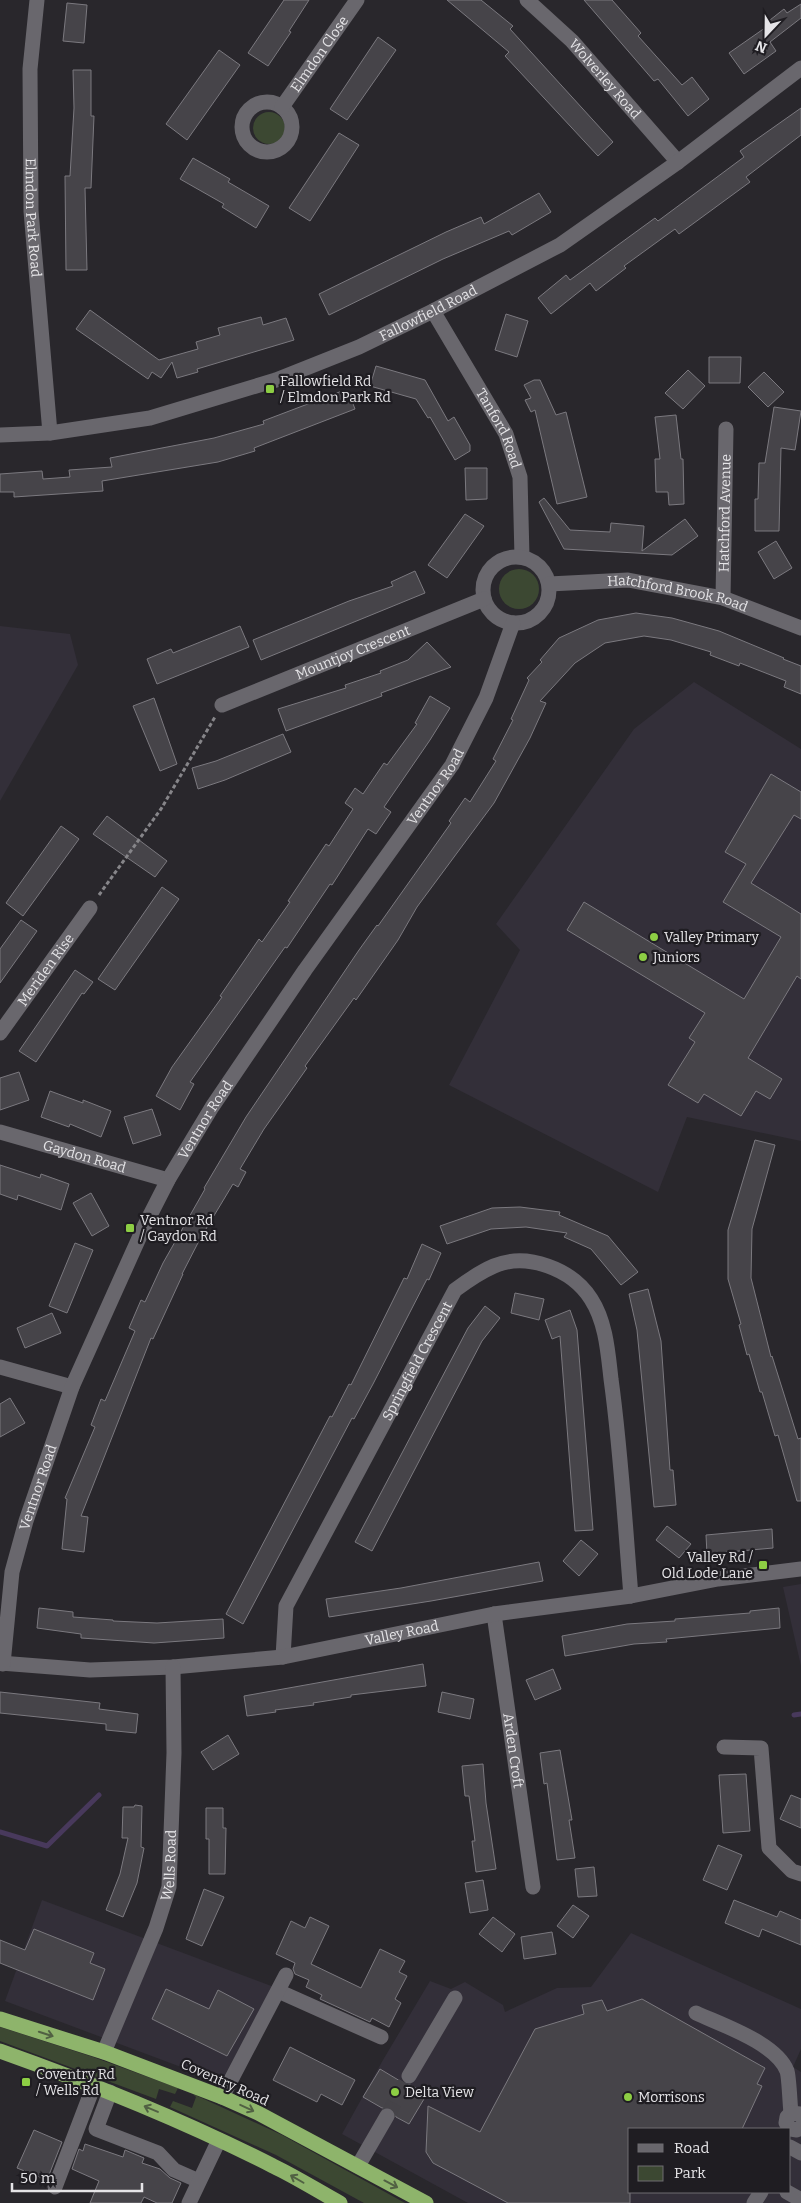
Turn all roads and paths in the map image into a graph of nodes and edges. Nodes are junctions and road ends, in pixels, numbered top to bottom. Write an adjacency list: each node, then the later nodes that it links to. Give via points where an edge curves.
1 (37, 0): 9 (street, Elmdon Park Road, via 30,69 31,211)
2 (357, 0): 5 (street, Elmdon Close)
3 (527, 0): 6 (street, Wolverley Road, via 572,40)
4 (801, 68): 6 (street, Fallowfield Road)
5 (282, 107)
6 (678, 162): 7 (street, Fallowfield Road, via 560,245)
7 (433, 311): 9 (street, Fallowfield Road, via 358,347 276,380 150,418); 11 (street, Tanford Road, via 506,434 520,476)
8 (726, 429): 13 (street, Hatchford Avenue)
9 (50, 433): 10 (street, Fallowfield Road)
10 (0, 435)
11 (522, 557): 12 (street, via 535,563); 14 (street, via 506,558 495,565 485,579)
12 (549, 584): 13 (street, Hatchford Brook Road, via 628,580); 15 (street, via 548,602 539,614 525,623)
13 (723, 598): 16 (street, Hatchford Brook Road)
14 (484, 599): 15 (street, via 496,616); 17 (street, Mountjoy Crescent)
15 (513, 623): 21 (street, Ventnor Road, via 486,698 452,764 305,970 212,1107)
16 (801, 628)
17 (222, 705): 18 (path, via 160,809)
18 (90, 908): 19 (street, Meriden Rise)
19 (0, 1033)
20 (0, 1132): 21 (street, Gaydon Road)
21 (168, 1180): 23 (street, Ventnor Road)
22 (0, 1367): 23 (street)
23 (72, 1387): 28 (street, Ventnor Road, via 12,1572)
24 (801, 1569): 25 (street, Valley Road, via 718,1579)
25 (631, 1596): 26 (street, Valley Road); 27 (street, Springfield Crescent, via 615,1406 599,1316 590,1298 571,1278 552,1267 526,1260 495,1265 455,1290 286,1606)
26 (494, 1614): 27 (street, Valley Road); 32 (street, Arden Croft)
27 (283, 1656): 29 (street, Valley Road)
28 (2, 1663): 29 (street, Valley Road, via 90,1670)
29 (174, 1667): 40 (street, Wells Road, via 169,1887 156,1928)
30 (724, 1747): 31 (street, via 762,1748 769,1848 792,1871)
31 (801, 1874)
32 (534, 1887)
33 (286, 1975): 34 (street)
34 (278, 1991): 38 (street); 44 (street)
35 (455, 1998): 41 (street)
36 (696, 2013): 45 (street, via 749,2037 778,2056 787,2072)
37 (0, 2019): 40 (highway, Coventry Road, one-way to 40)
38 (381, 2036)
39 (0, 2051): 42 (highway)
40 (104, 2052): 44 (highway, Coventry Road)
41 (410, 2076)
42 (94, 2085): 43 (highway); 51 (street)
43 (110, 2092): 48 (highway, one-way to 43); 50 (street, via 96,2129 158,2153 174,2170)
44 (222, 2097): 49 (highway, Coventry Road, one-way to 49)
45 (796, 2114): 47 (street, via 787,2117 786,2123)
46 (387, 2116): 49 (street)
47 (794, 2130)
48 (218, 2140): 50 (street); 55 (highway, one-way to 48, via 274,2166)
49 (358, 2166): 56 (highway, Coventry Road, one-way to 56)
50 (199, 2181): 54 (street)
51 (55, 2187)
52 (789, 2193): 53 (street)
53 (801, 2200)
54 (189, 2203)
55 (340, 2203)
56 (426, 2203)

